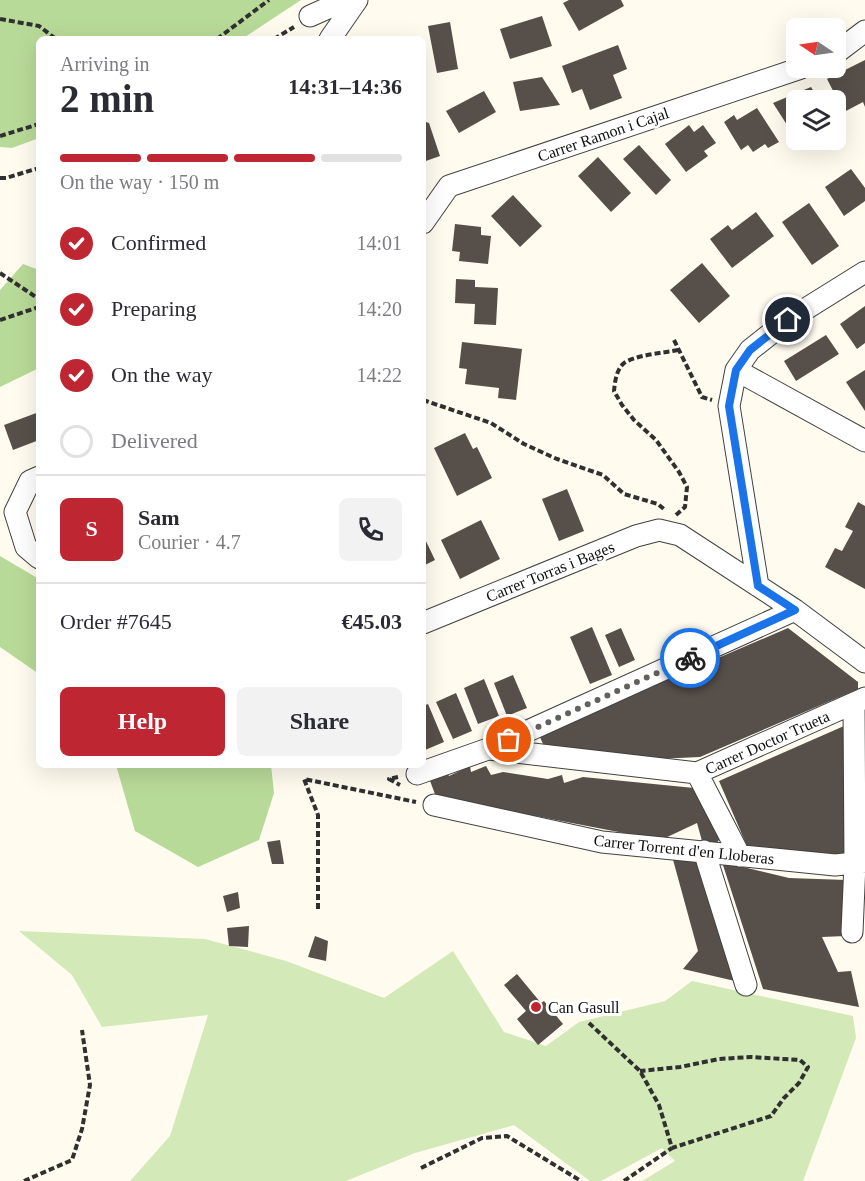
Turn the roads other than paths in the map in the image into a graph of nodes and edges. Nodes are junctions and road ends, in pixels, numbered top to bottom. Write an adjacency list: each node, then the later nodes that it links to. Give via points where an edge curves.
1 (355, 0): 2 (street); 4 (street)
2 (310, 16)
3 (865, 31): 5 (street)
4 (332, 36)
5 (846, 45)
6 (786, 73): 7 (street, Carrer Ramon i Cajal, via 449,186)
7 (426, 219)
8 (865, 272): 9 (street, via 788,320 750,350)
9 (736, 370): 10 (street); 13 (street, via 729,406)
10 (865, 441)
11 (36, 478): 12 (street, via 30,481 15,512 26,548)
12 (36, 556)
13 (758, 586): 14 (street); 15 (street, Carrer Torras i Bages, via 680,535 659,530)
14 (795, 610): 16 (street); 18 (street)
15 (426, 622)
16 (865, 662)
17 (860, 700): 19 (street, Carrer Doctor Trueta); 24 (street)
18 (488, 749): 19 (street, Carrer Doctor Trueta); 20 (street)
19 (697, 773): 23 (street)
20 (417, 774)
21 (434, 806): 22 (street, Carrer Torrent d'en Lloberas, via 602,842)
22 (704, 851): 23 (street, Carrer Torrent d'en Lloberas); 26 (street)
23 (740, 856): 24 (street, Carrer Torrent d'en Lloberas, via 836,865)
24 (860, 863): 25 (street)
25 (852, 932)
26 (746, 985)

